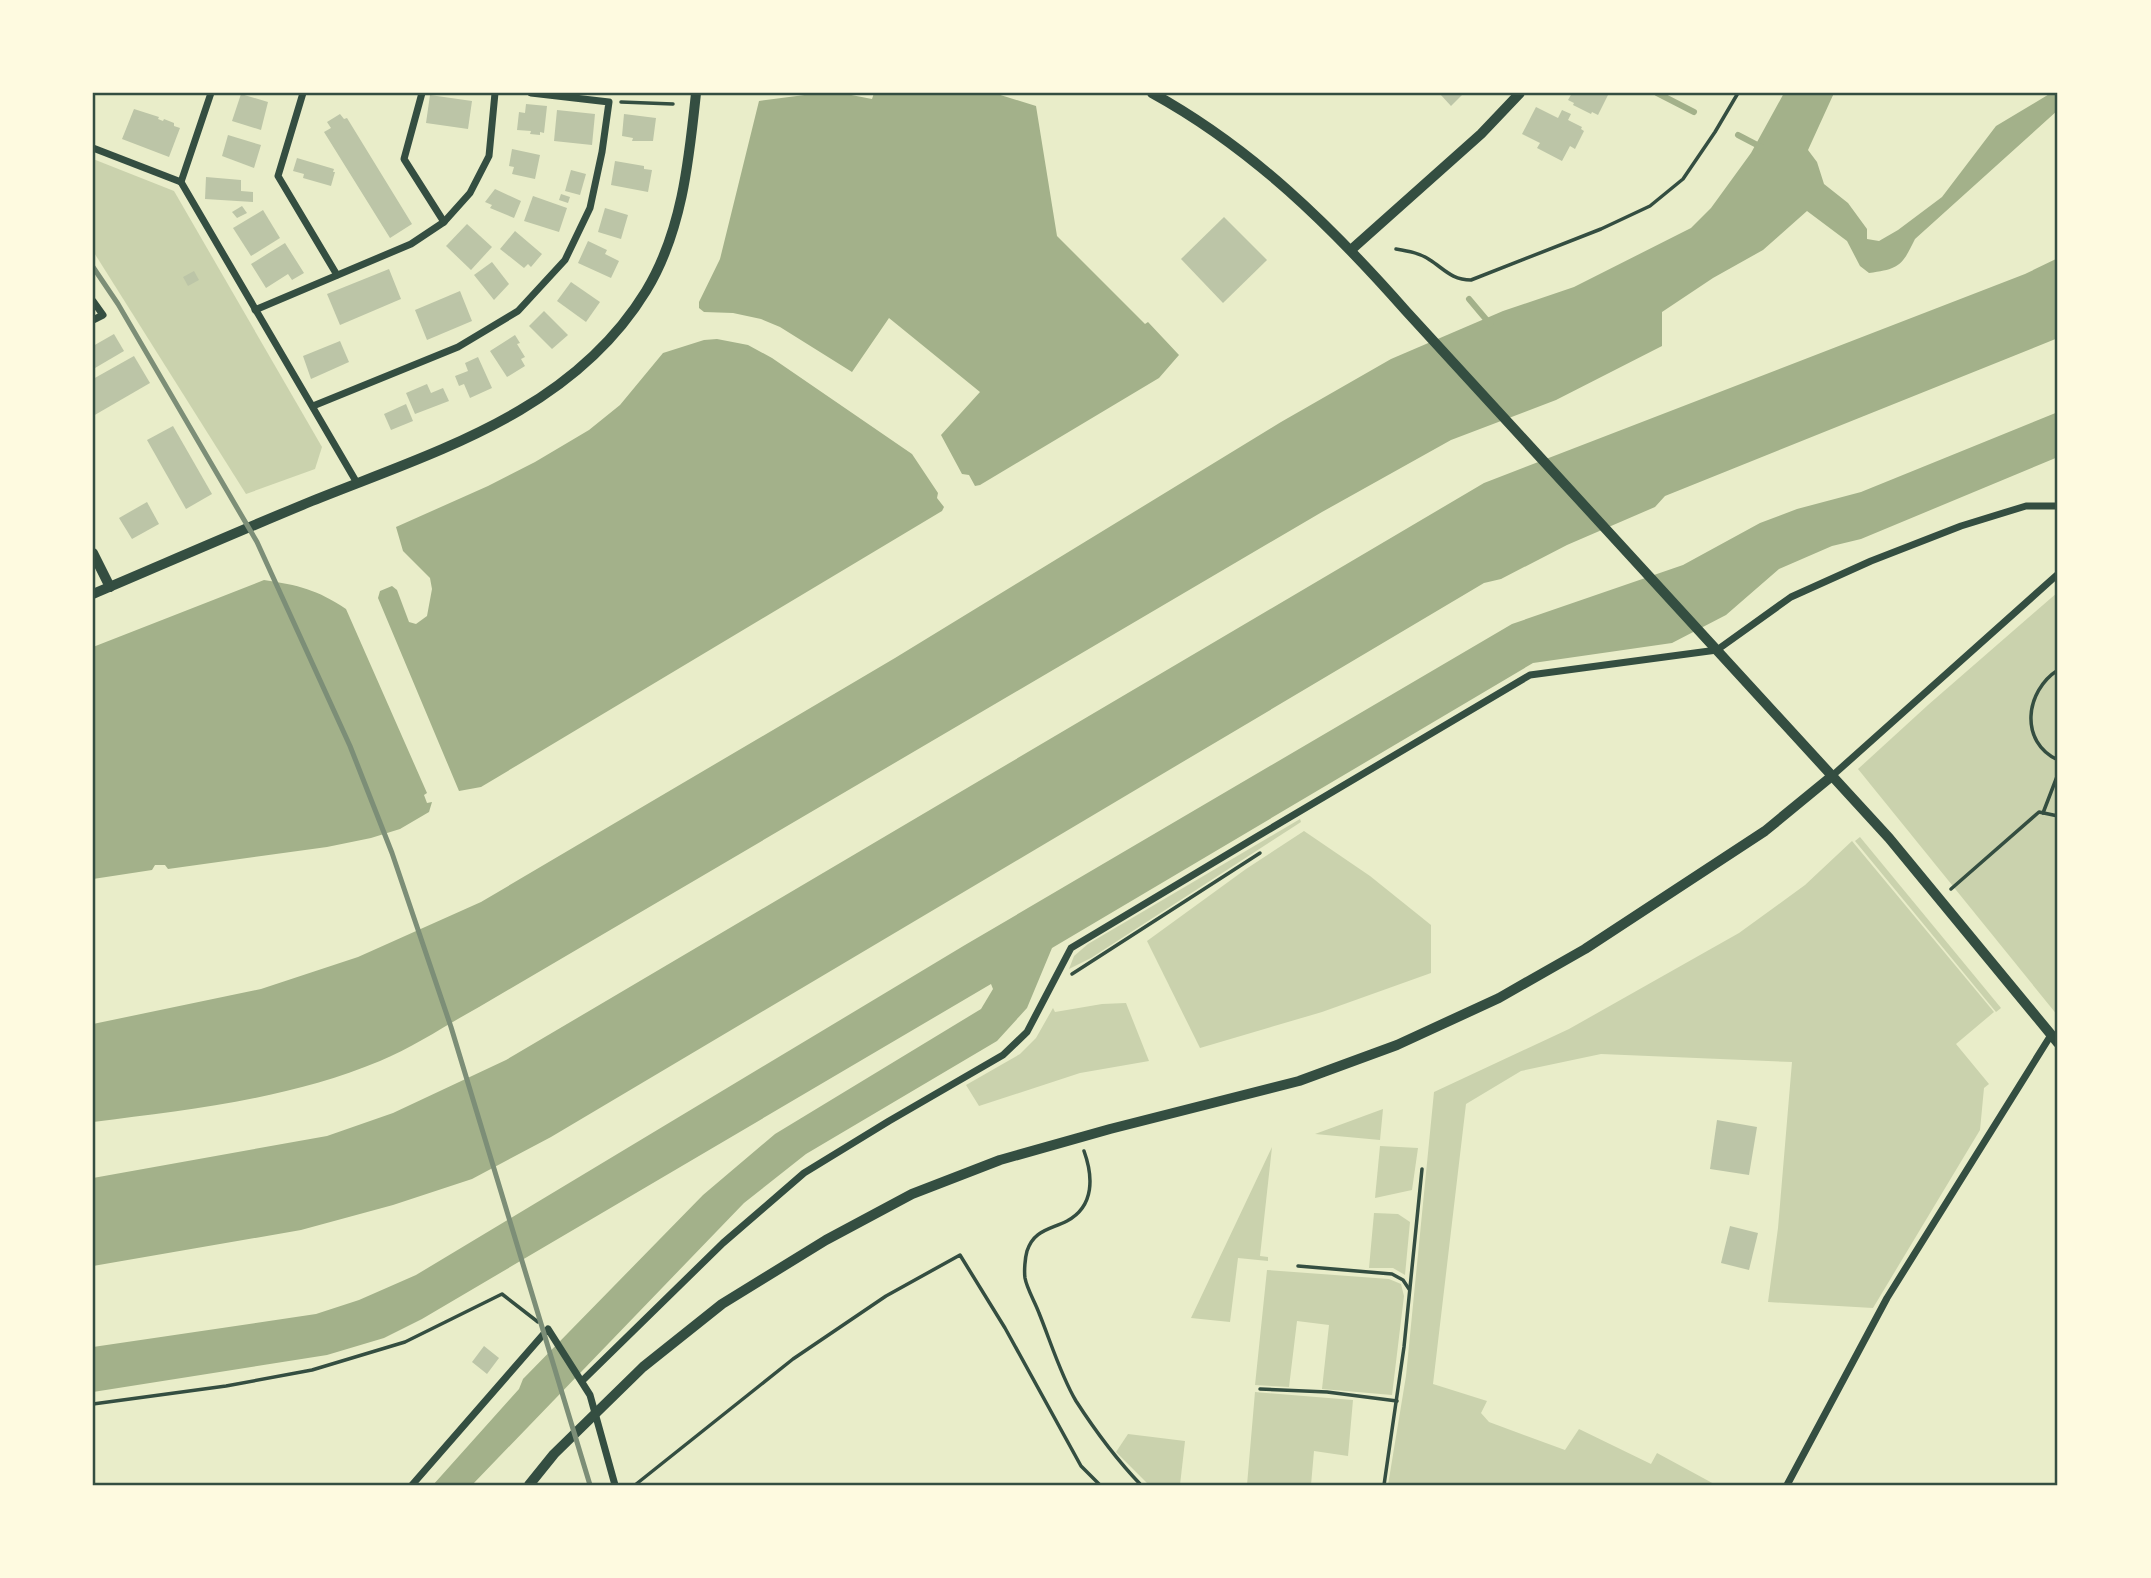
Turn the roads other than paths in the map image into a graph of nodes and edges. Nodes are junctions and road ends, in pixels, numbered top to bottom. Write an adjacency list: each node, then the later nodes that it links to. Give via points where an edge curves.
1 (211, 93): 10 (street)
2 (303, 93): 13 (street, via 278,176)
3 (422, 93): 11 (street, via 404,159)
4 (495, 93): 11 (street, via 488,156 470,193)
5 (531, 93): 17 (street, via 608,102 590,208 565,260 518,311 457,347)
6 (696, 93): 18 (street, via 682,200 667,246 647,289 619,328 587,363 515,415)
7 (1152, 93): 12 (street, via 1186,111 1255,161)
8 (1520, 93): 12 (street, via 1481,134)
9 (93, 148): 10 (street)
10 (181, 182): 15 (street)
11 (444, 222): 13 (street, via 411,244)
12 (1352, 249): 24 (street)
13 (337, 275): 15 (street)
14 (93, 301): 16 (street, via 103,315)
15 (255, 310): 17 (street)
16 (93, 320)
17 (313, 406): 18 (street)
18 (357, 483): 22 (street)
19 (2058, 506): 24 (street, via 2026,506 1871,561 1791,597)
20 (93, 553): 22 (street)
21 (2058, 573): 25 (street)
22 (110, 587): 23 (street)
23 (93, 594)
24 (1717, 650): 25 (street); 27 (street, via 1530,675 1071,948 1027,1032 1003,1055 804,1174 723,1243)
25 (1832, 776): 26 (street); 28 (street, via 1765,831 1585,949 1499,998 1397,1045 1299,1081 1000,1160 912,1195 722,1304 643,1367)
26 (2055, 1039): 32 (street, via 1887,1298)
27 (581, 1379): 28 (street); 29 (street, via 550,1332)
28 (596, 1413): 30 (street); 31 (street)
29 (412, 1485)
30 (529, 1485)
31 (615, 1485)
32 (1787, 1485)

